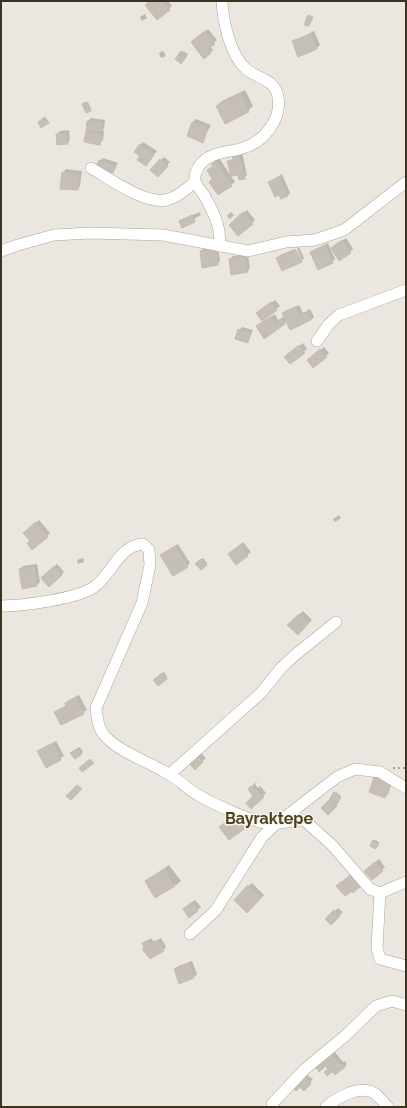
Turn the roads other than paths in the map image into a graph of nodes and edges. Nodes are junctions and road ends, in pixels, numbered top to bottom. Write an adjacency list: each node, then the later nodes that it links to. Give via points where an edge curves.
1 (222, 1): 3 (street, via 225,28 238,58 245,68 270,81 274,86 278,98 278,113 272,126 256,142 206,159 197,170)
2 (91, 168): 3 (street, via 142,197 156,200 174,197)
3 (195, 182): 5 (street, via 215,216 221,235)
4 (406, 182): 5 (street, via 362,218 327,237 286,242 248,251)
5 (219, 246): 6 (street, via 163,236 90,233 54,236 18,244)
6 (1, 251)
7 (406, 290): 8 (street, via 339,315)
8 (317, 341)
9 (1, 606): 11 (street, via 40,603 93,588 120,556 134,545 143,544 149,550 150,565 142,603 96,708 97,722 118,748)
10 (336, 622): 11 (street, via 282,667 261,693)
11 (170, 774): 13 (street, via 198,795 223,807 264,823)
12 (406, 788): 13 (street, via 380,772 355,768 337,777)
13 (276, 824): 15 (street, via 304,820 332,845 370,889); 16 (street, via 262,837 216,910)
14 (406, 882): 15 (street)
15 (380, 893): 17 (street, via 377,948 380,959)
16 (190, 934)
17 (406, 966)
18 (406, 1004): 19 (street, via 392,1001 376,1006 305,1069)
19 (272, 1104)
20 (326, 1107): 21 (street, via 334,1100 359,1090 374,1093)
21 (388, 1107)

